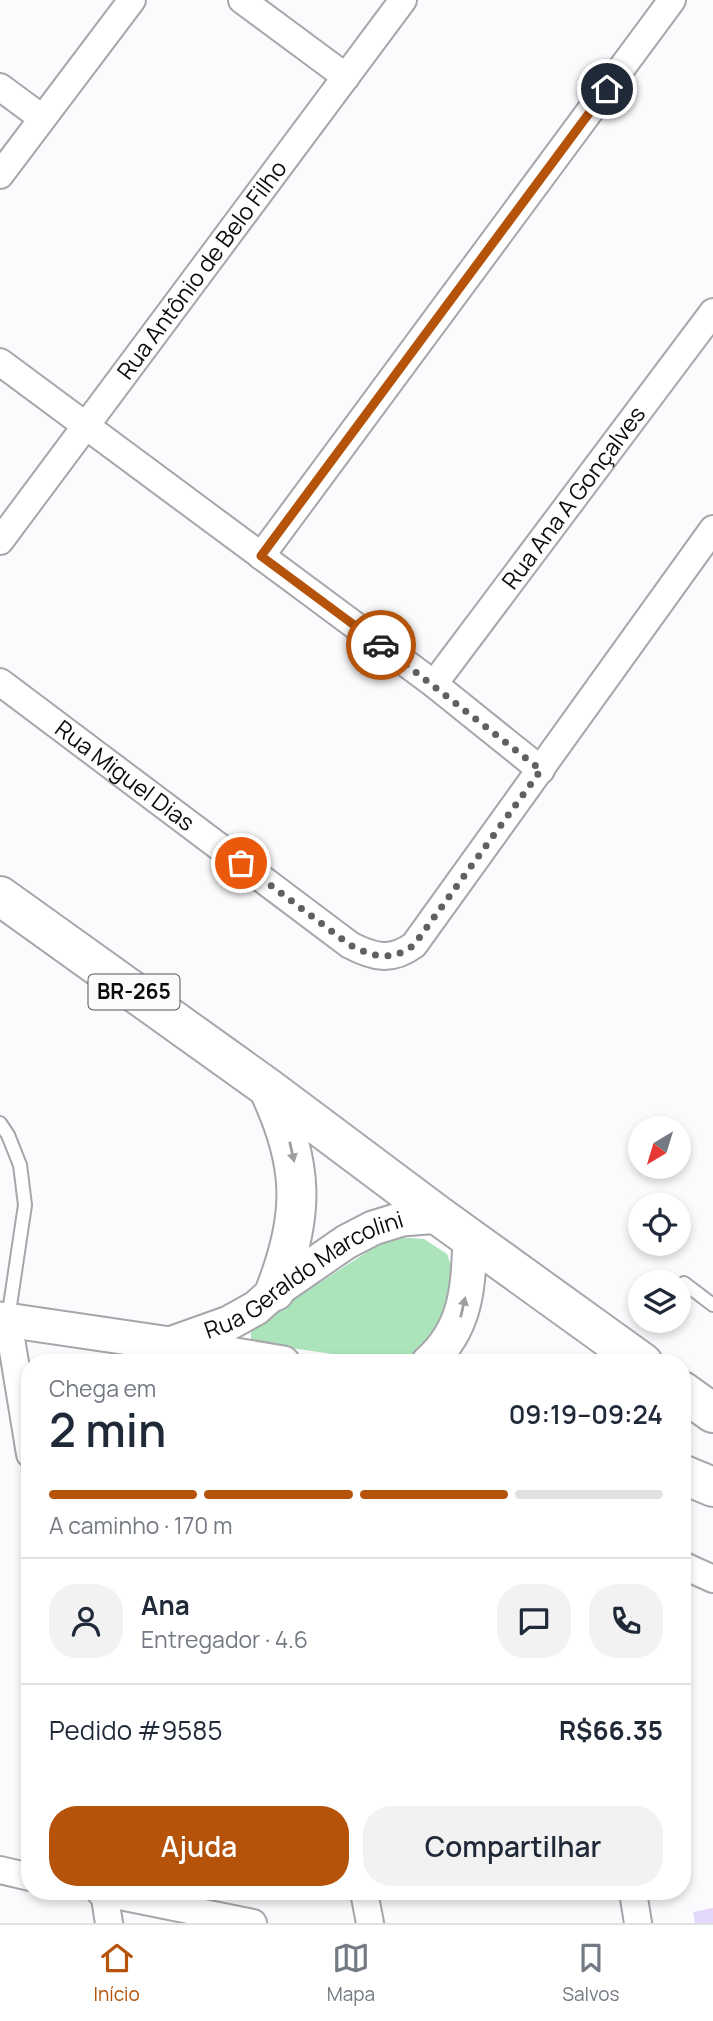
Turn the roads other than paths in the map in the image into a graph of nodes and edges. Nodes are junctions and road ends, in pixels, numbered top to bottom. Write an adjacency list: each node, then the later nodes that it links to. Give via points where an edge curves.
1 (132, 0): 7 (street)
2 (242, 0): 5 (street)
3 (403, 0): 5 (street, Rua Antônio de Belo Filho)
4 (672, 0): 14 (street)
5 (346, 77): 11 (street, Rua Antônio de Belo Filho)
6 (0, 87): 7 (street)
7 (41, 118): 8 (street)
8 (0, 175)
9 (713, 312): 16 (street, Rua Ana A Gonçalves)
10 (0, 362): 11 (street)
11 (83, 426): 13 (street, Rua Antônio de Belo Filho); 14 (street)
12 (713, 529): 17 (street, Rua Miguel Dias)
13 (0, 541)
14 (261, 556): 16 (street)
15 (0, 682): 17 (street, Rua Miguel Dias, via 350,945 382,957 402,954 414,945)
16 (434, 684): 17 (street)
17 (541, 770)
18 (0, 896): 19 (highway, BR-265)
19 (268, 1088): 21 (highway, BR-265); 24 (highway, one-way to 24, via 290,1142 298,1189 296,1224)
20 (0, 1123): 26 (lane, via 20,1166 25,1205)
21 (439, 1216): 22 (highway, BR-265); 24 (street, Rua Geraldo Marcolini, via 402,1219 373,1228)
22 (470, 1238): 29 (street, one-way to 22, via 453,1336 461,1315); 30 (highway, BR-265)
23 (691, 1288): 25 (lane)
24 (275, 1291): 27 (street, Rua Geraldo Marcolini, via 229,1323)
25 (713, 1305)
26 (4, 1320): 27 (street, Rua Geraldo Marcolini); 32 (street)
27 (170, 1344): 28 (street, Rua Geraldo Marcolini)
28 (225, 1354)
29 (436, 1354)
30 (631, 1354)
31 (691, 1397): 33 (highway)
32 (21, 1408)
33 (713, 1413)
34 (691, 1478): 35 (highway)
35 (713, 1487)
36 (691, 1569): 37 (street)
37 (713, 1579)
38 (0, 1870): 39 (street)
39 (21, 1875)
40 (105, 1900): 44 (street)
41 (142, 1900): 45 (street)
42 (366, 1900): 46 (street)
43 (634, 1900): 47 (street)
44 (109, 1923)
45 (253, 1923)
46 (370, 1923)
47 (638, 1923)

